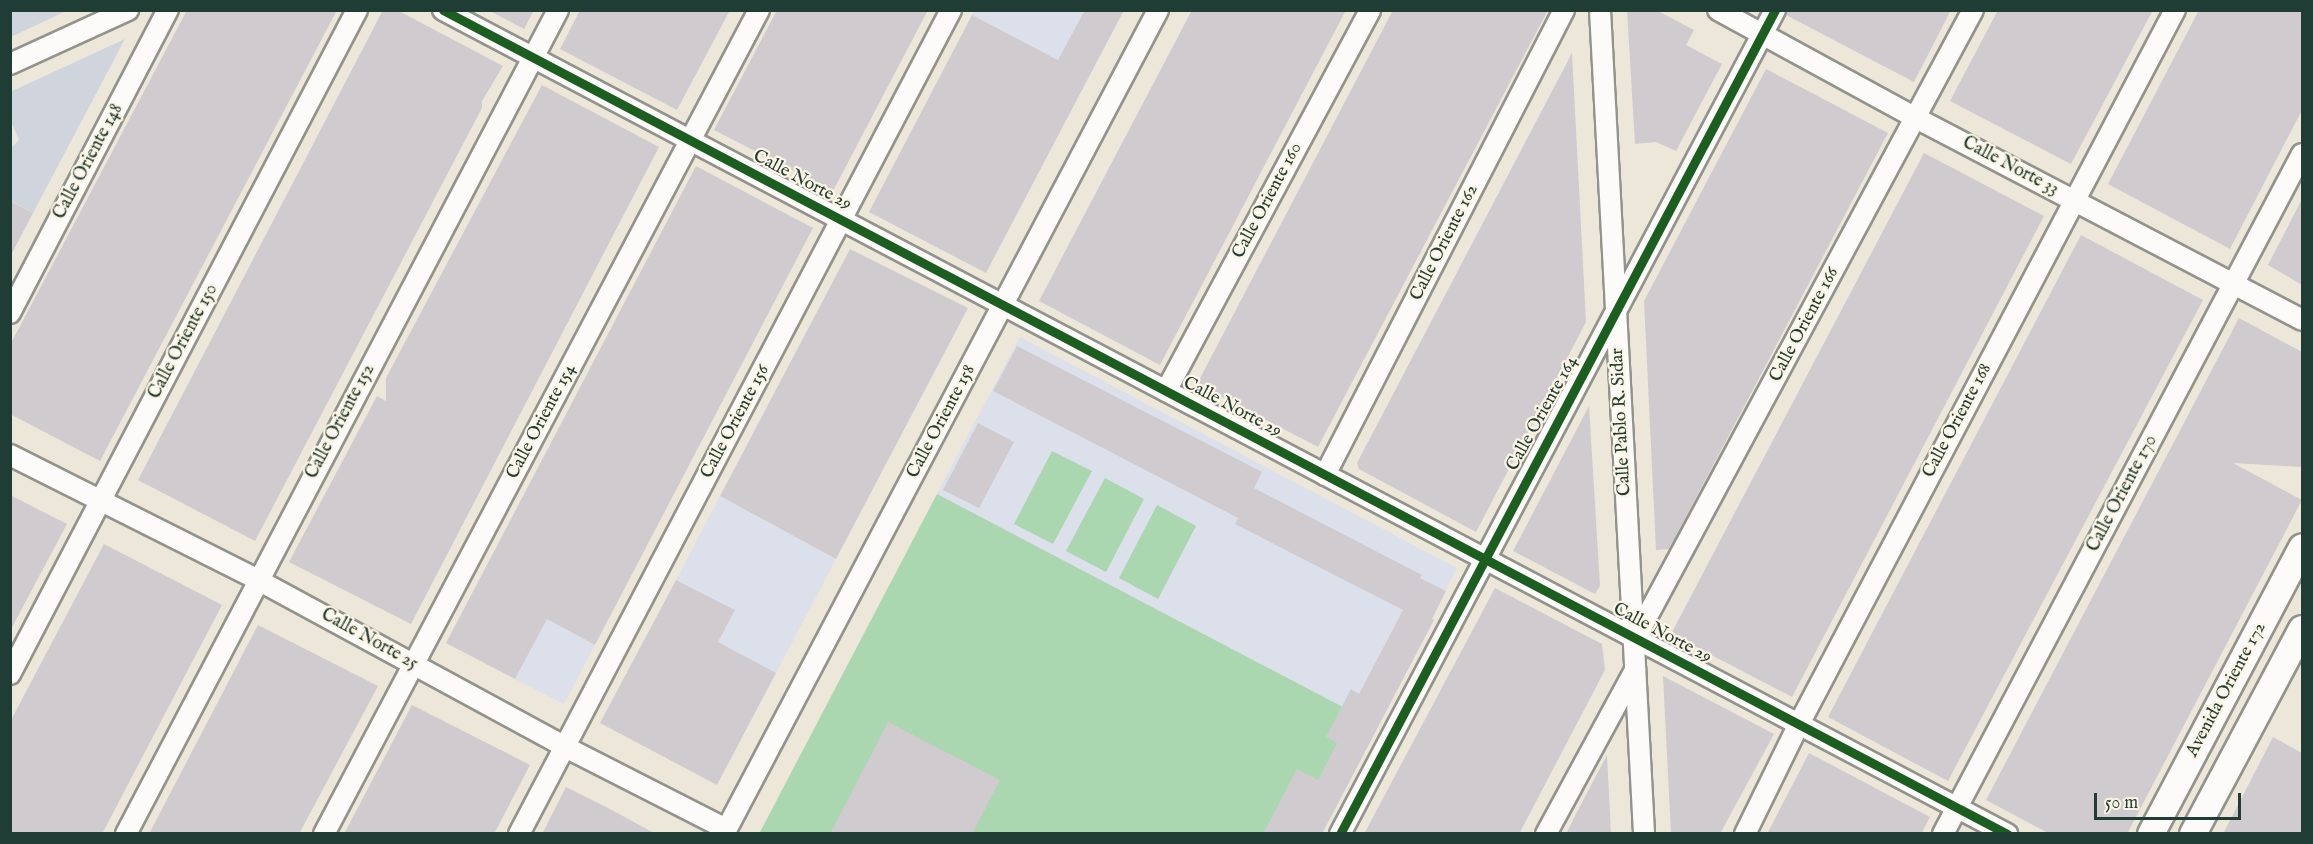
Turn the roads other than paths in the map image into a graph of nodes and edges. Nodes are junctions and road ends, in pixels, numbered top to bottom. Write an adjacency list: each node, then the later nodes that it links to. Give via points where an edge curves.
1 (128, 10): 18 (street)
2 (168, 10): 26 (street, Calle Oriente 148)
3 (357, 10): 32 (street, Calle Oriente 150)
4 (443, 10): 17 (street, Calle Norte 29)
5 (558, 10): 17 (street, Calle Oriente 152)
6 (759, 10): 20 (street, Calle Oriente 154)
7 (951, 10): 23 (street, Calle Oriente 156)
8 (1158, 10): 25 (street, Calle Oriente 158)
9 (1370, 10): 29 (street, Calle Oriente 160)
10 (1564, 10): 31 (street, Calle Oriente 162)
11 (1600, 10): 27 (street, Calle Pablo R. Sidar)
12 (1718, 10): 16 (street, Calle Norte 33)
13 (1775, 10): 16 (street, Calle Oriente 164)
14 (1973, 10): 19 (street, Calle Oriente 166)
15 (2175, 10): 22 (street, Calle Oriente 168)
16 (1763, 34): 19 (street, Calle Norte 33); 27 (street, Calle Oriente 164)
17 (532, 57): 20 (street, Calle Norte 29); 35 (street, Calle Oriente 152)
18 (10, 64)
19 (1916, 118): 22 (street, Calle Norte 33); 37 (street, Calle Oriente 166)
20 (690, 141): 23 (street, Calle Norte 29); 38 (street, Calle Oriente 154)
21 (2302, 154): 24 (street, Calle Oriente 170)
22 (2074, 201): 24 (street, Calle Norte 33); 41 (street, Calle Oriente 168)
23 (842, 221): 25 (street, Calle Norte 29); 42 (street, Calle Oriente 156)
24 (2234, 285): 28 (street, Calle Norte 33); 43 (street, Calle Oriente 170)
25 (1004, 305): 29 (street, Calle Norte 29); 44 (street, Calle Oriente 158)
26 (10, 313)
27 (1616, 314): 34 (street, Calle Oriente 164); 37 (street, Calle Pablo R. Sidar)
28 (2302, 320)
29 (1166, 391): 31 (street, Calle Norte 29)
30 (10, 455): 32 (street, Calle Norte 25)
31 (1325, 475): 34 (street, Calle Norte 29)
32 (100, 502): 35 (street, Calle Norte 25); 40 (street, Calle Oriente 150)
33 (2302, 547): 54 (street, Avenida Oriente 172)
34 (1483, 559): 37 (street, Calle Norte 29); 48 (street, Calle Oriente 164)
35 (258, 580): 38 (street, Calle Norte 25); 45 (street, Calle Oriente 152)
36 (2302, 629): 55 (street, Avenida Oriente 172)
37 (1635, 639): 39 (street, Calle Pablo R. Sidar); 41 (street, Calle Norte 29)
38 (413, 664): 42 (street, Calle Norte 25); 46 (street, Calle Oriente 154)
39 (1635, 669): 49 (street); 50 (street, Calle Pablo R. Sidar)
40 (10, 674)
41 (1799, 724): 43 (street, Calle Norte 29); 51 (street, Calle Oriente 168)
42 (565, 747): 44 (street, Calle Norte 25); 47 (street, Calle Oriente 156)
43 (1956, 807): 52 (street, Calle Oriente 170); 53 (street, Calle Norte 29)
44 (725, 831)
45 (126, 834)
46 (324, 834)
47 (519, 834)
48 (1340, 834)
49 (1546, 834)
50 (1644, 834)
51 (1746, 834)
52 (1943, 834)
53 (2007, 834)
54 (2151, 834)
55 (2193, 834)

